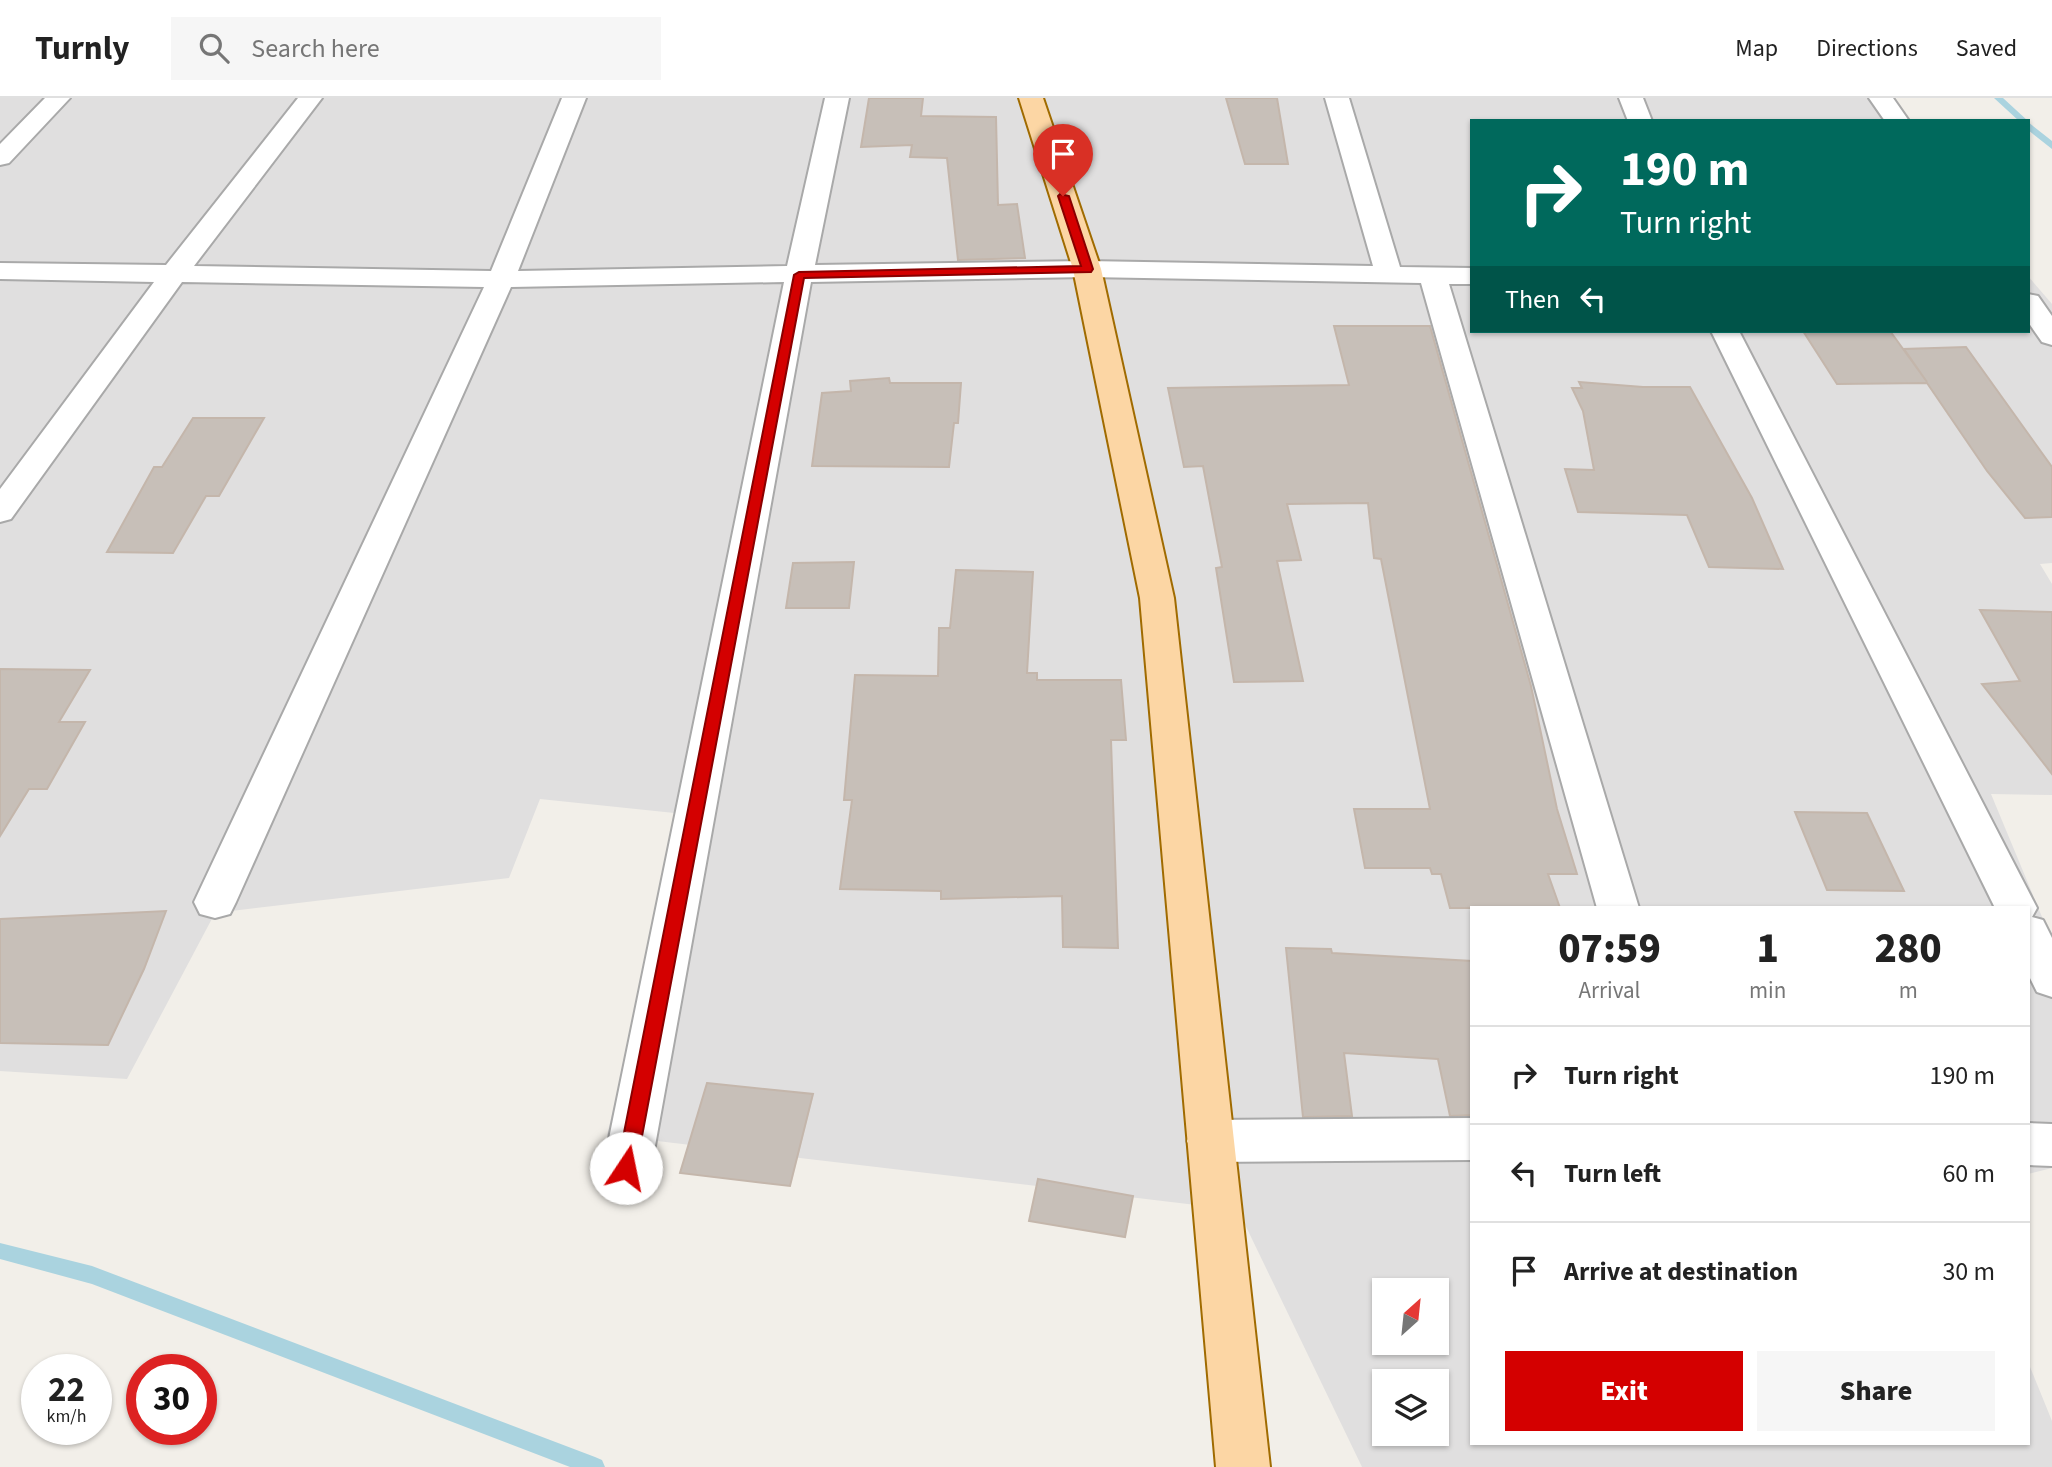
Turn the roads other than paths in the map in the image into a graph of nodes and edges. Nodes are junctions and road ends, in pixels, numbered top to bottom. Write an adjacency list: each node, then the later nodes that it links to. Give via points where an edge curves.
1 (58, 98): 11 (street)
2 (310, 98): 14 (street)
3 (574, 98): 19 (street)
4 (837, 98): 17 (street)
5 (1031, 98): 12 (main road)
6 (1337, 98): 15 (street)
7 (1631, 98): 9 (street)
8 (1881, 98): 10 (street)
9 (1639, 119)
10 (1896, 119)
11 (0, 158)
12 (1087, 269): 15 (street); 17 (street); 30 (main road, via 1157,598)
13 (0, 271): 14 (street)
14 (176, 272): 19 (street); 23 (street)
15 (1390, 274): 16 (street)
16 (1432, 274): 18 (street); 25 (street)
17 (799, 275): 19 (street); 33 (street)
18 (1470, 275)
19 (500, 279): 24 (street)
20 (2030, 305): 22 (street)
21 (1727, 333): 26 (street)
22 (2052, 336)
23 (0, 512)
24 (215, 902)
25 (1617, 906)
26 (2015, 906)
27 (2030, 936): 28 (street)
28 (2052, 979)
29 (1470, 1139): 30 (street)
30 (1210, 1141): 34 (main road)
31 (2030, 1144): 32 (street)
32 (2052, 1145)
33 (626, 1168)
34 (1243, 1467)

